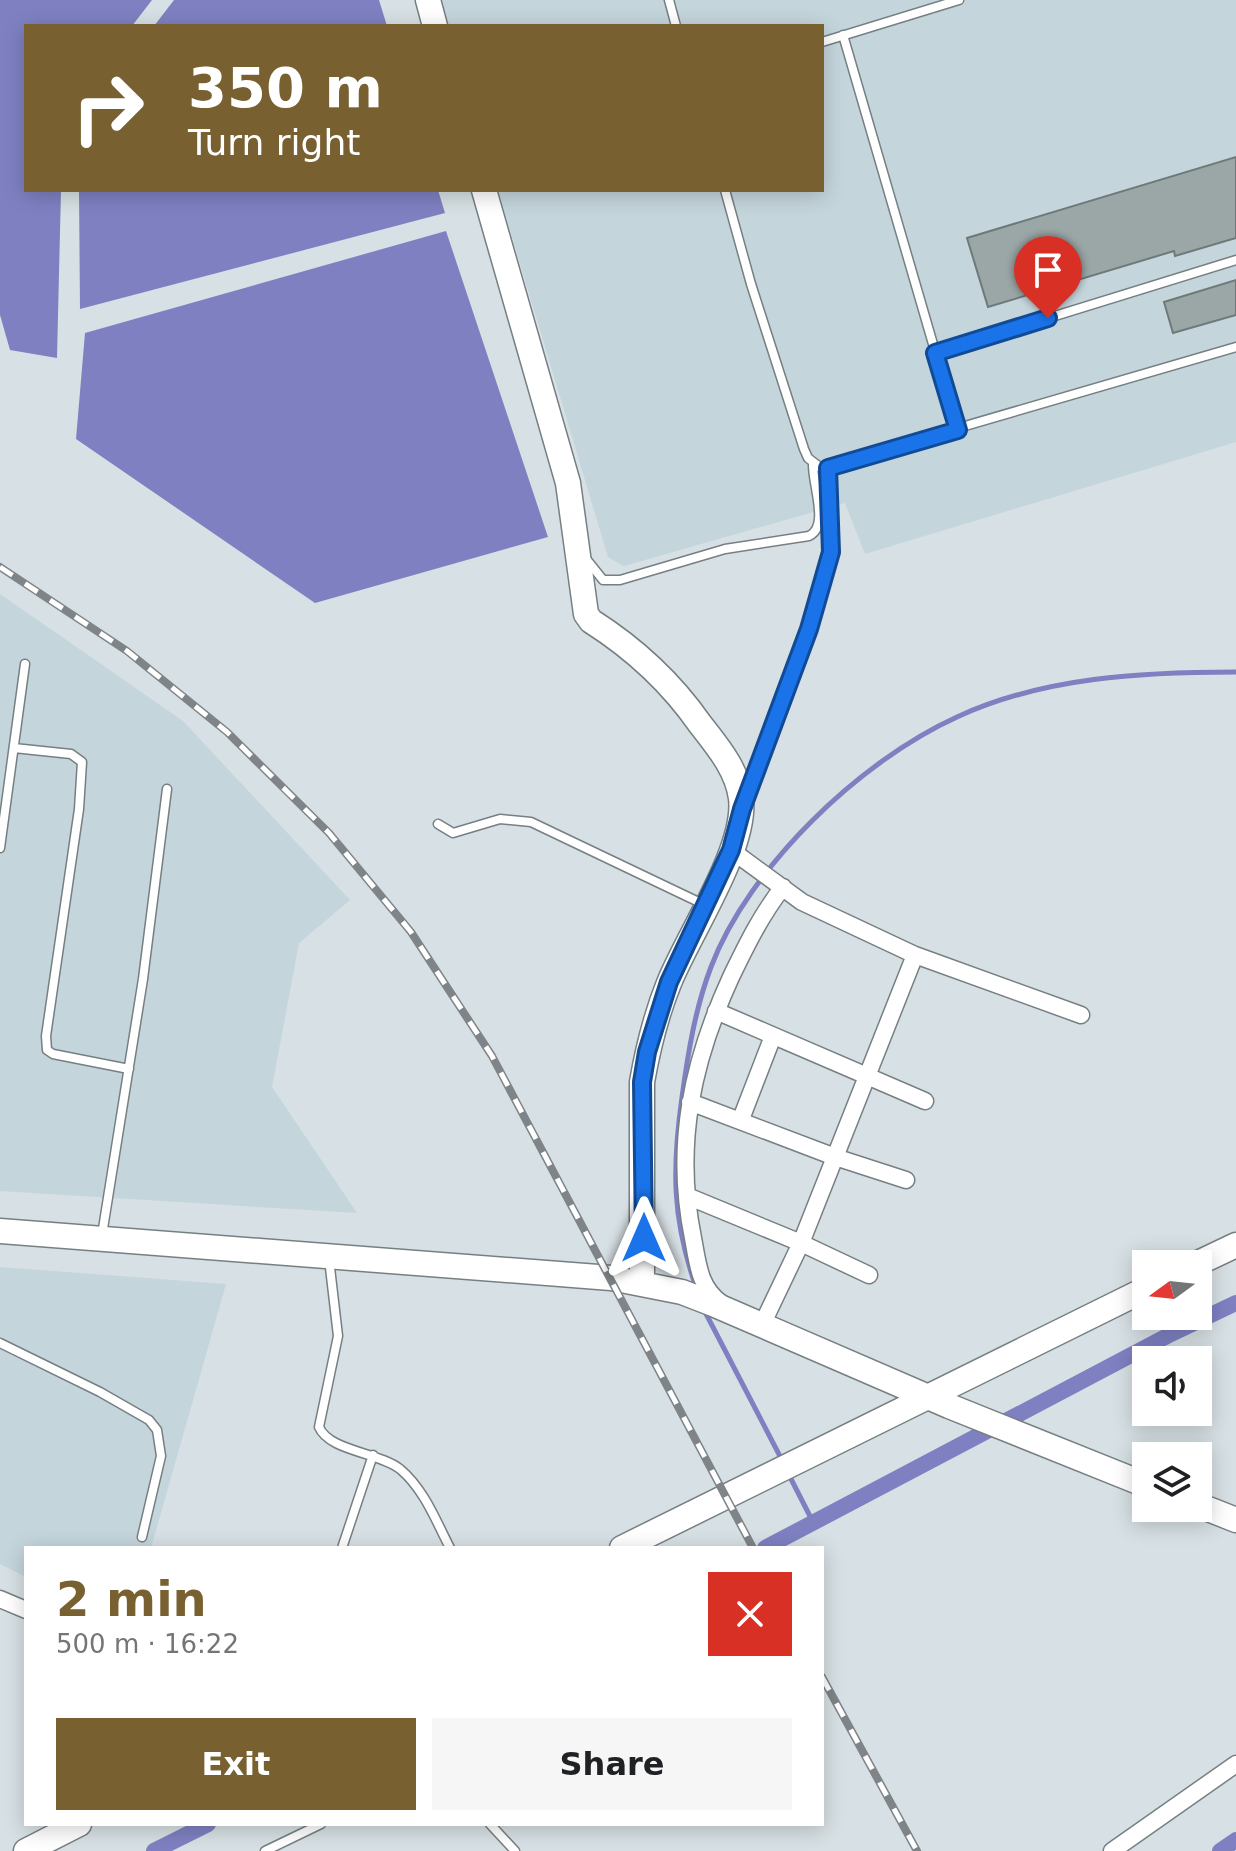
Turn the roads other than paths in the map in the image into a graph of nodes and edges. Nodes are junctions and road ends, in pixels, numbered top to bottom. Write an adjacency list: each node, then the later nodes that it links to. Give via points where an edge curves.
1 (428, 0): 4 (main road)
2 (669, 0): 5 (lane)
3 (959, 0): 6 (lane)
4 (434, 24)
5 (675, 24)
6 (843, 35): 7 (lane); 12 (lane)
7 (824, 41)
8 (485, 192): 16 (main road, via 568,483)
9 (726, 192): 14 (lane, via 755,299)
10 (1236, 260): 12 (lane)
11 (1236, 347): 13 (lane)
12 (935, 353): 13 (lane)
13 (958, 430): 15 (lane)
14 (813, 463): 15 (lane); 16 (lane, via 821,522 809,536 725,549 611,581 597,576)
15 (828, 468): 20 (lane, via 828,562 804,644)
16 (578, 546): 20 (main road, via 586,614 642,657 686,704 731,768)
17 (25, 664): 18 (lane)
18 (14, 748): 22 (lane); 30 (lane, via 71,754 82,762 47,1050)
19 (167, 789): 30 (lane)
20 (742, 809): 23 (main road)
21 (438, 824): 25 (lane, via 453,833 500,819 531,822)
22 (0, 848)
23 (731, 850): 24 (street); 25 (main road)
24 (778, 884): 26 (street, via 802,902); 27 (street)
25 (706, 905): 45 (main road, via 669,982 647,1052 642,1082)
26 (915, 955): 28 (street); 31 (street)
27 (716, 1011): 29 (street); 33 (street)
28 (1081, 1015)
29 (773, 1036): 31 (street); 34 (street)
30 (129, 1069): 39 (lane)
31 (868, 1076): 32 (street); 35 (street)
32 (925, 1101)
33 (690, 1102): 34 (street); 37 (street)
34 (741, 1119): 35 (street)
35 (835, 1157): 36 (street); 40 (street)
36 (906, 1180)
37 (687, 1196): 40 (street); 47 (street, via 703,1285)
38 (0, 1231): 39 (main road)
39 (102, 1240): 43 (main road)
40 (801, 1243): 44 (street); 48 (street)
41 (1236, 1245): 42 (main road)
42 (1212, 1256)
43 (329, 1258): 45 (main road); 51 (lane, via 338,1336 319,1427 327,1439)
44 (869, 1275)
45 (642, 1284): 47 (main road, via 682,1292)
46 (1132, 1297): 50 (main road)
47 (724, 1309): 48 (main road)
48 (761, 1327): 50 (main road)
49 (0, 1343): 55 (lane, via 100,1392 157,1430 161,1456)
50 (938, 1402): 52 (main road); 58 (main road, via 799,1459)
51 (373, 1455): 56 (lane); 57 (lane, via 411,1479)
52 (1132, 1480)
53 (1212, 1511): 54 (main road)
54 (1236, 1520)
55 (142, 1537)
56 (343, 1546)
57 (449, 1546)
58 (626, 1546)
59 (0, 1599): 60 (street)
60 (24, 1609)
61 (1236, 1764): 68 (street)
62 (75, 1826): 65 (main road)
63 (317, 1826): 66 (lane)
64 (492, 1826): 67 (lane)
65 (26, 1851)
66 (265, 1851)
67 (515, 1851)
68 (1112, 1851)

